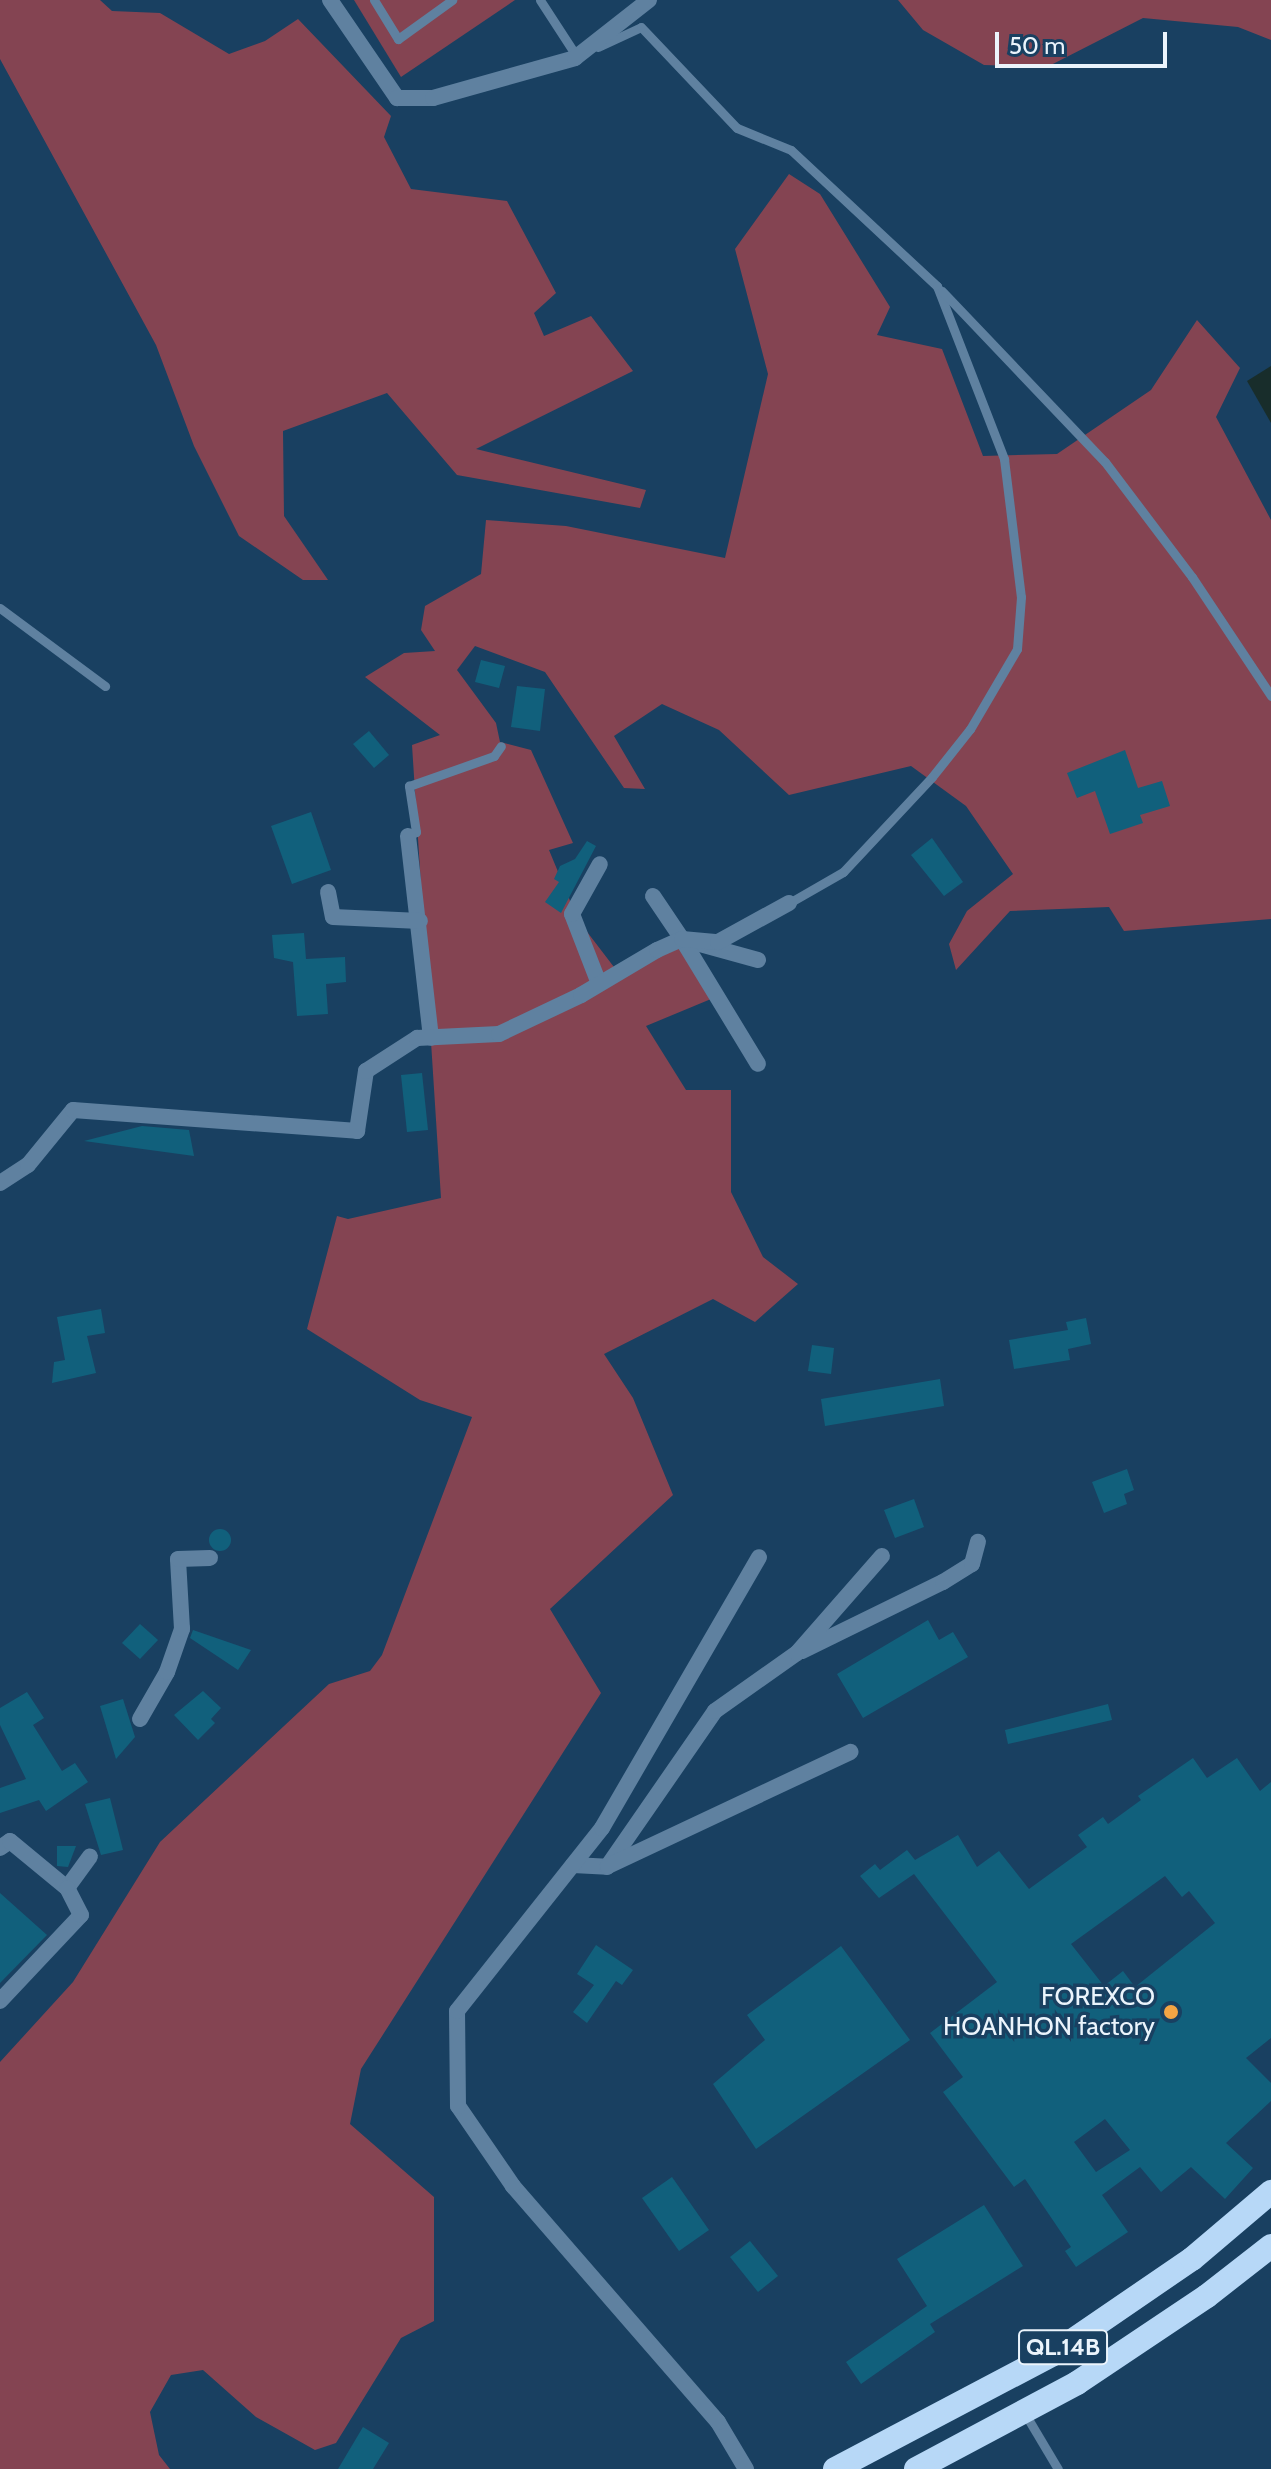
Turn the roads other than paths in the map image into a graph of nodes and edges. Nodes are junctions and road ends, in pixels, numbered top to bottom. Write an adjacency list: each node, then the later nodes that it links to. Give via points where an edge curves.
1 (330, 0): 6 (street, via 397,98 433,98)
2 (374, 0): 3 (lane, via 398,39)
3 (452, 0)
4 (540, 0): 6 (lane)
5 (649, 0): 6 (street)
6 (575, 58): 7 (lane, via 641,27 737,128 791,150)
7 (937, 286): 10 (lane, via 1105,462 1192,577); 16 (lane, via 1004,459 1021,597 1017,649 970,729 932,777 843,872)
8 (0, 608): 9 (lane)
9 (105, 686)
10 (1271, 696)
11 (501, 746): 12 (lane, via 494,756 409,786 416,832)
12 (408, 836): 17 (street)
13 (600, 864): 20 (street, via 572,914)
14 (328, 892): 17 (street, via 333,917)
15 (653, 896): 18 (street)
16 (789, 903): 18 (street, via 718,942)
17 (420, 921): 21 (street)
18 (682, 939): 19 (street); 20 (street); 22 (street)
19 (758, 960)
20 (598, 981): 21 (street, via 499,1034)
21 (431, 1038): 23 (street, via 417,1038 366,1071 357,1131 73,1110 28,1165)
22 (758, 1064)
23 (0, 1183)
24 (978, 1542): 28 (street, via 972,1564 943,1582)
25 (882, 1556): 28 (street)
26 (759, 1557): 33 (street, via 602,1828)
27 (210, 1558): 29 (street, via 178,1559 182,1629 167,1672)
28 (797, 1653): 34 (street, via 715,1711)
29 (140, 1719)
30 (850, 1752): 34 (street)
31 (0, 1848): 35 (street, via 10,1841)
32 (90, 1856): 35 (street)
33 (573, 1865): 34 (street); 40 (street, via 457,2011 458,2106 513,2186 718,2422)
34 (607, 1867)
35 (67, 1888): 36 (street, via 81,1915)
36 (0, 2001)
37 (1271, 2192): 41 (highway, QL.14B, via 1192,2259 1053,2354)
38 (1271, 2246): 39 (highway, QL.14B, via 1154,2333)
39 (1024, 2412): 42 (highway, QL.14B); 43 (lane)
40 (746, 2469)
41 (835, 2469)
42 (916, 2469)
43 (1058, 2469)

